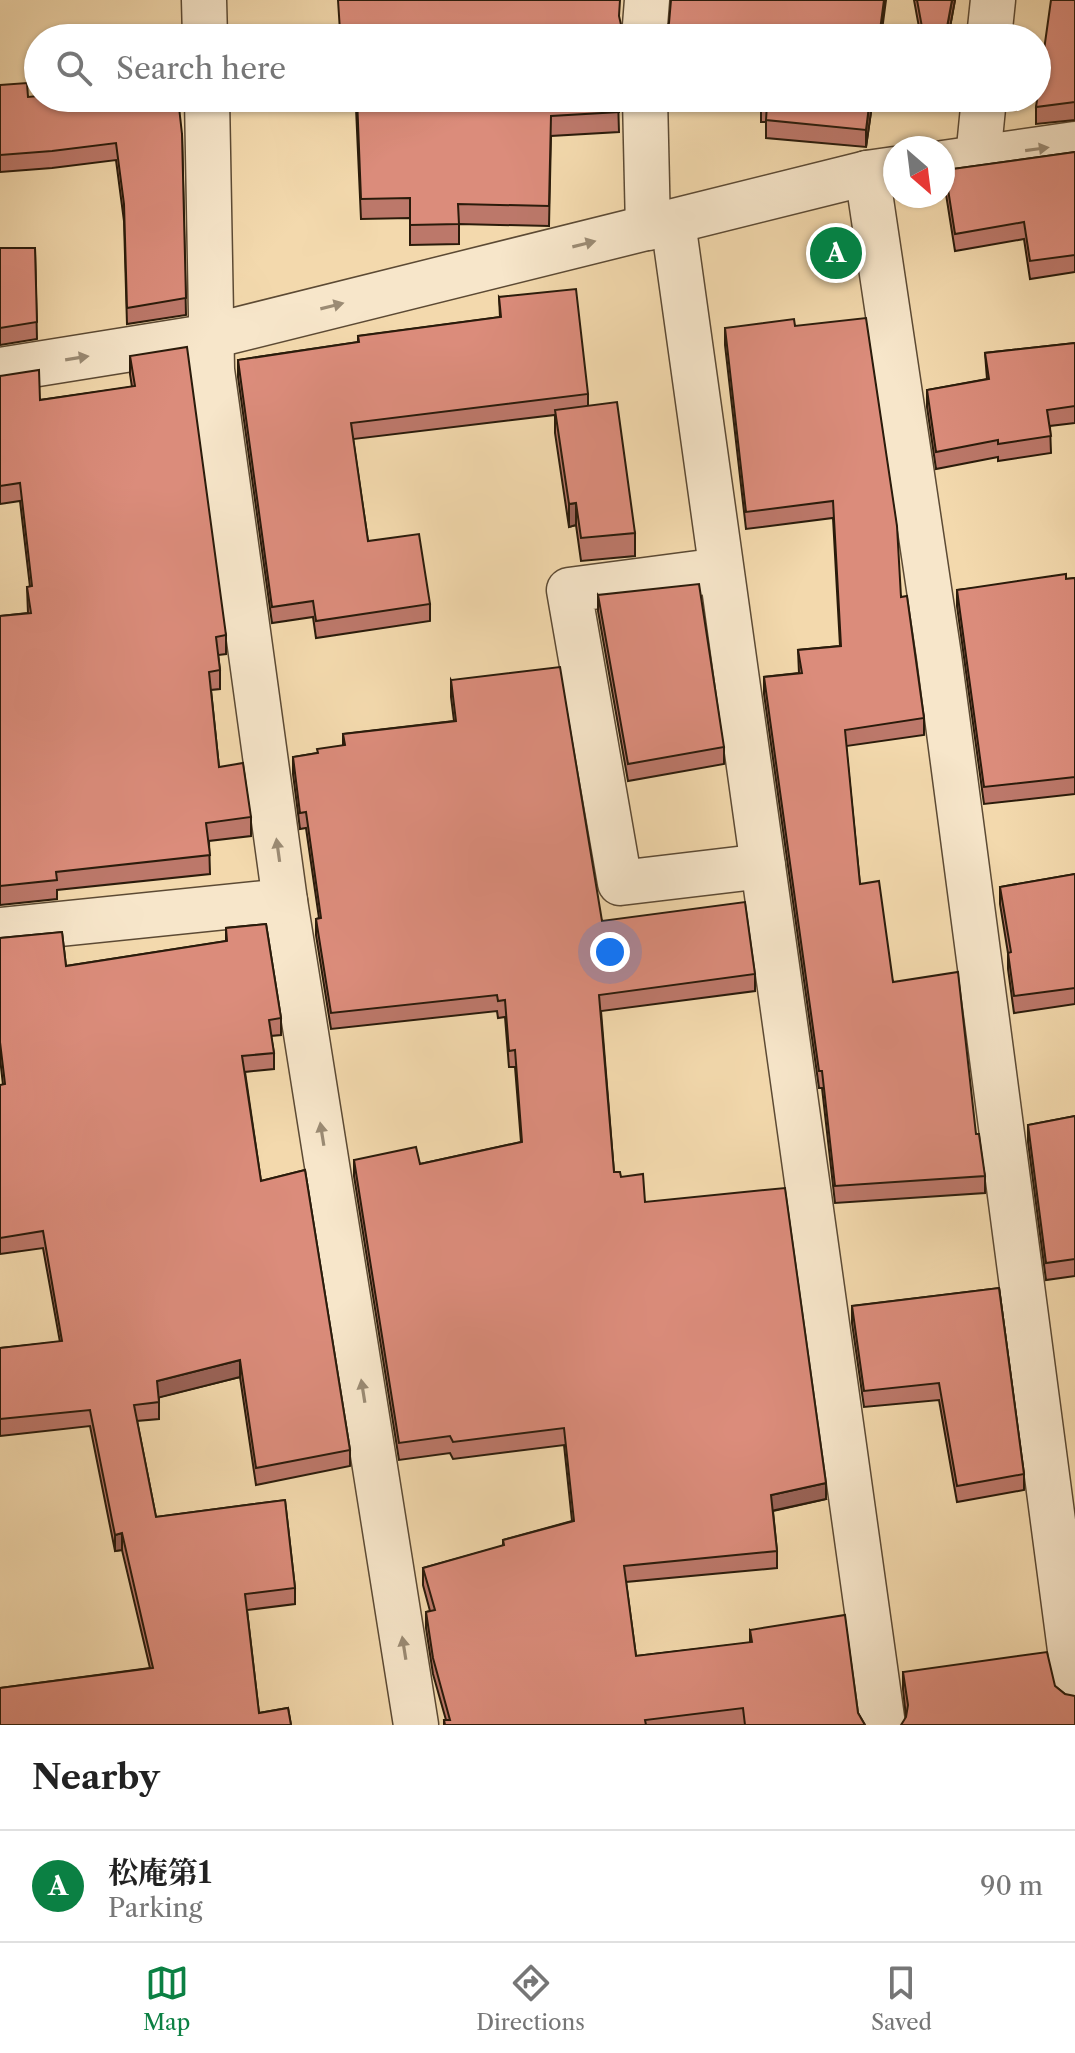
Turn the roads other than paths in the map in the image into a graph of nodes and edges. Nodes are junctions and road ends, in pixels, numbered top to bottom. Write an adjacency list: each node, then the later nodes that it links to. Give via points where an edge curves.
1 (204, 0): 4 (street)
2 (647, 0): 5 (street)
3 (993, 0): 6 (street)
4 (205, 24)
5 (645, 24)
6 (990, 24)
7 (207, 112): 14 (street)
8 (647, 112): 13 (street)
9 (979, 112): 11 (street)
10 (1075, 144): 11 (street, one-way to 10)
11 (961, 160)
12 (881, 171): 13 (street); 20 (street)
13 (660, 225): 14 (street, one-way to 13); 16 (street)
14 (212, 336): 15 (street, one-way to 14); 18 (street, one-way to 14, via 214,386)
15 (0, 370)
16 (721, 570): 17 (street); 17 (street, via 569,590 620,883)
17 (763, 866): 22 (street)
18 (285, 901): 19 (street); 21 (street, one-way to 18)
19 (0, 930)
20 (1075, 1688)
21 (416, 1725)
22 (883, 1725)

